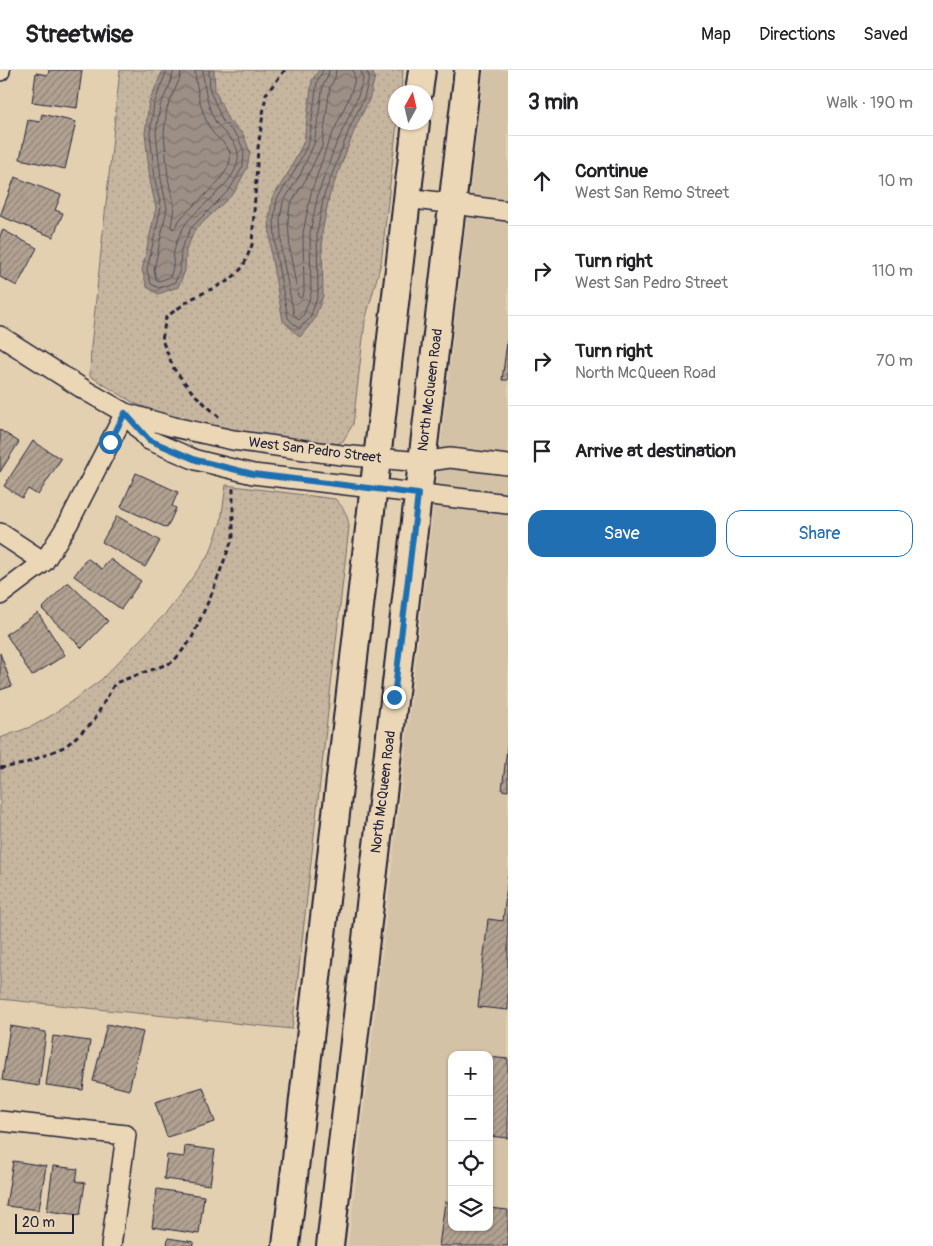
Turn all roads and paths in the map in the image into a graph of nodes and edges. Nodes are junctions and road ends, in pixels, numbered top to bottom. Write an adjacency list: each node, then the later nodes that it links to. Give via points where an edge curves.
1 (422, 70): 3 (main road)
2 (468, 70): 6 (main road, North McQueen Road)
3 (420, 85)
4 (415, 130): 5 (main road)
5 (407, 198): 6 (street); 10 (main road)
6 (453, 204): 7 (street); 11 (main road, North McQueen Road)
7 (508, 211)
8 (0, 336): 9 (street, West San Pedro Street)
9 (125, 413): 10 (street, West San Pedro Street, via 174,428 233,440); 13 (street, West San Pedro Street, via 149,440 196,460 253,474); 17 (street, via 68,524)
10 (377, 458): 11 (street, West San Pedro Street); 13 (main road)
11 (422, 462): 12 (street, West San Pedro Street, via 450,458); 14 (main road, North McQueen Road)
12 (508, 465)
13 (374, 489): 14 (street, West San Pedro Street); 21 (main road)
14 (418, 494): 15 (street, West San Pedro Street); 22 (main road, North McQueen Road)
15 (508, 504)
16 (0, 533): 17 (street)
17 (44, 562): 18 (street)
18 (0, 595)
19 (0, 1121): 20 (street, via 126,1135)
20 (111, 1246)
21 (286, 1246)
22 (330, 1246)

